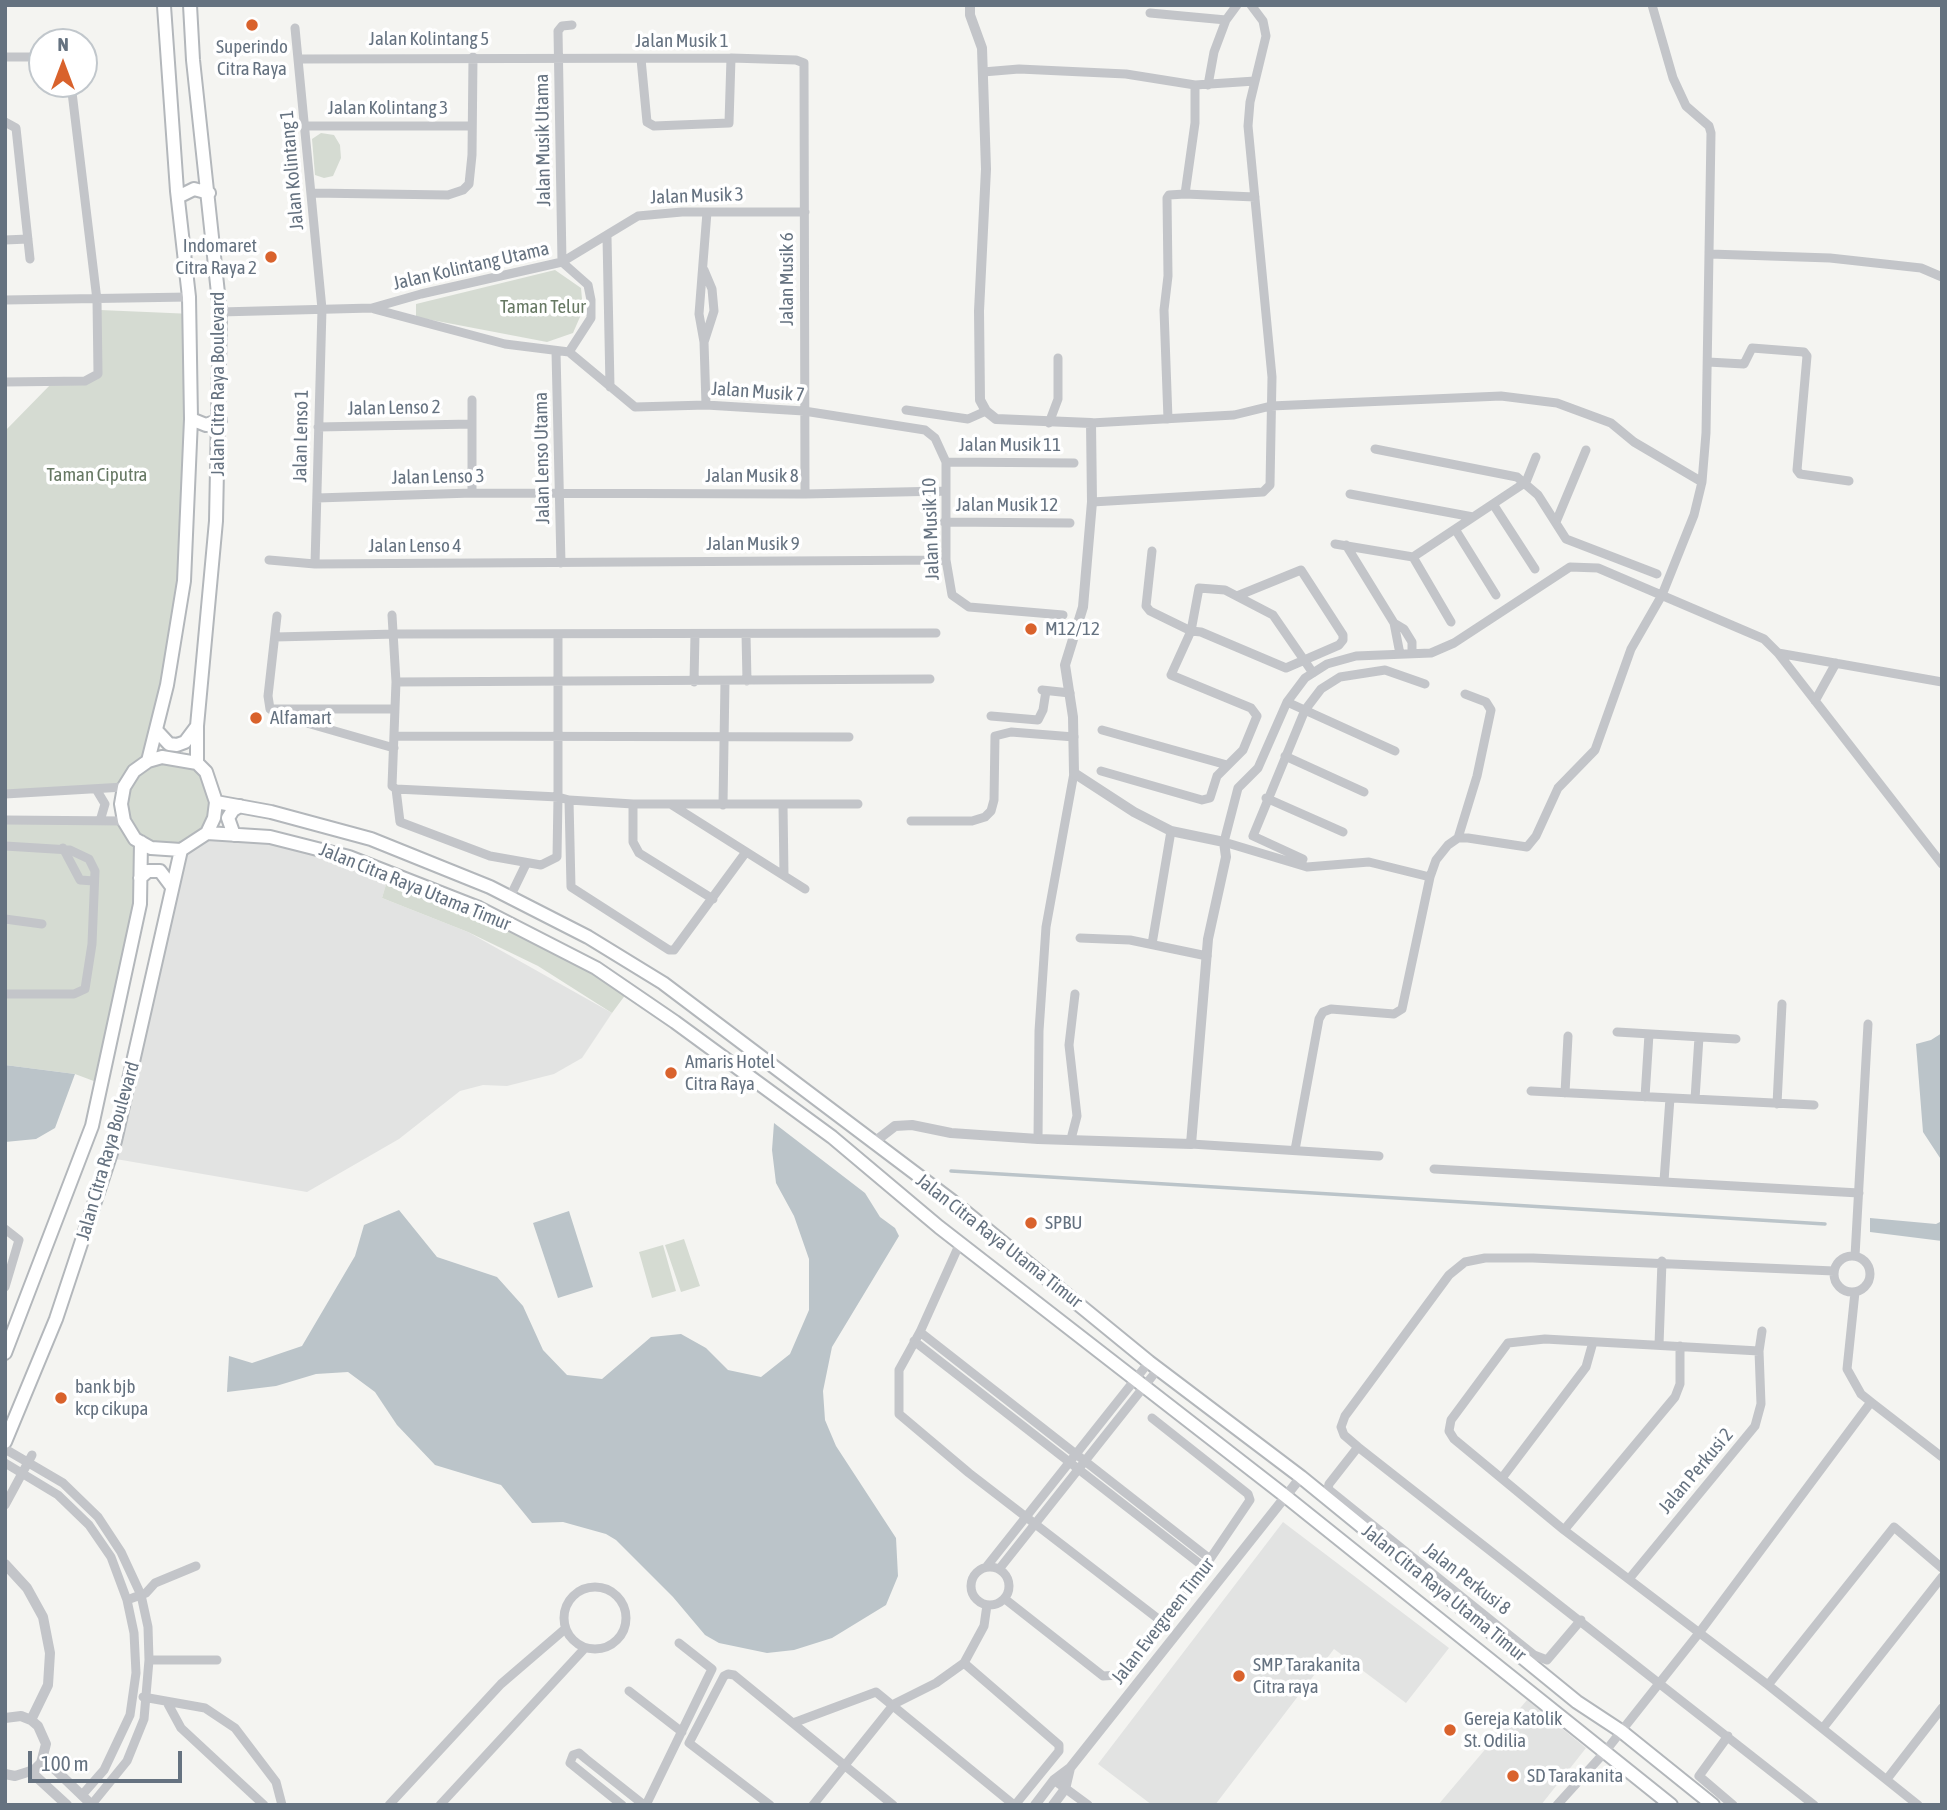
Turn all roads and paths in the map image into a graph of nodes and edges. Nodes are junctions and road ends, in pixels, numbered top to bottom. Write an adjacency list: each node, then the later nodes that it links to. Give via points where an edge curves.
1 (182, 5): 7 (main road)
2 (190, 5): 28 (main road, Jalan Citra Raya Boulevard)
3 (970, 5): 20 (street, via 982,48)
4 (1237, 5): 9 (street)
5 (1251, 5): 21 (street, via 1263,21 1266,36)
6 (1652, 5): 38 (street, via 1673,78 1686,106 1711,134)
7 (163, 6): 31 (main road, Jalan Citra Raya Boulevard)
8 (1150, 13): 9 (street)
9 (1226, 20): 23 (street)
10 (572, 25): 17 (street, Jalan Musik Utama, via 560,27)
11 (295, 28): 16 (street, Jalan Kolintang 1)
12 (5, 57): 13 (street)
13 (28, 57)
14 (473, 57): 16 (street, Jalan Kolintang 5); 17 (street, Jalan Kolintang 5); 27 (street)
15 (731, 58): 18 (street, Jalan Musik 1); 18 (street, via 729,123 654,126 647,122); 19 (street, Jalan Musik 1)
16 (299, 59): 26 (street, Jalan Kolintang 1)
17 (559, 59): 18 (street, Jalan Musik 1); 40 (street, Jalan Musik Utama)
18 (641, 60)
19 (804, 63): 34 (street, Jalan Musik 6)
20 (983, 72): 22 (street, via 1019,69 1126,74); 61 (street, via 986,169 979,311 980,400)
21 (1255, 81): 23 (street); 32 (street, via 1248,126)
22 (1195, 85): 23 (street); 30 (street)
23 (1208, 85)
24 (73, 98): 45 (street)
25 (5, 121): 36 (street, via 16,128)
26 (305, 126): 27 (street, Jalan Kolintang 3); 29 (street, Jalan Kolintang 1)
27 (472, 126): 29 (street, via 468,184 448,195)
28 (209, 193): 31 (main road, via 194,188); 48 (main road, Jalan Citra Raya Boulevard)
29 (312, 193): 47 (street, Jalan Kolintang 1)
30 (1185, 194): 32 (street); 63 (street, via 1167,198 1164,310)
31 (178, 197): 43 (main road, Jalan Citra Raya Boulevard)
32 (1255, 197): 58 (street)
33 (707, 212): 34 (street, Jalan Musik 3); 35 (street, Jalan Musik 3, via 638,216); 41 (street)
34 (805, 212): 60 (street, Jalan Musik 6)
35 (607, 237): 40 (street, Jalan Musik 3); 55 (street)
36 (28, 239): 37 (street); 39 (street)
37 (5, 240)
38 (1710, 254): 42 (street, via 1830,258 1905,266); 53 (street)
39 (30, 259)
40 (562, 262): 46 (street, Jalan Kolintang Utama); 51 (street, Jalan Kolintang Utama, via 588,285 591,300 591,318)
41 (704, 270): 49 (street, via 699,314); 49 (street, via 715,311)
42 (1942, 277)
43 (189, 297): 45 (street); 62 (main road, Jalan Citra Raya Boulevard)
44 (5, 300): 45 (street)
45 (97, 300): 54 (street, via 96,377 52,383)
46 (372, 308): 47 (street, Jalan Kolintang Utama); 50 (street, Jalan Kolintang Utama, via 505,344)
47 (322, 309): 48 (street, Jalan Kolintang Utama); 68 (street, Jalan Lenso 1)
48 (220, 312): 64 (main road, Jalan Citra Raya Boulevard)
49 (704, 342): 57 (street)
50 (556, 352): 51 (street, Jalan Kolintang Utama); 78 (street, Jalan Lenso Utama)
51 (569, 352): 55 (street, Jalan Musik 7)
52 (1058, 358): 65 (street, via 1058,399)
53 (1708, 362): 74 (street); 75 (street, via 1744,364 1752,348 1804,352 1797,470)
54 (5, 382)
55 (610, 387): 57 (street, Jalan Musik 7, via 635,407)
56 (472, 400): 67 (street)
57 (706, 405): 60 (street, Jalan Musik 7)
58 (1271, 406): 63 (street, via 1234,415); 74 (street, via 1478,396 1557,403 1611,423 1634,442); 83 (street, via 1272,475 1263,492)
59 (906, 410): 61 (street, via 968,419)
60 (804, 411): 72 (street, Jalan Musik 7, via 925,430 935,438); 80 (street, Jalan Musik 6)
61 (986, 411): 65 (street, via 996,419)
62 (191, 419): 64 (main road, via 206,425); 138 (main road, Jalan Citra Raya Boulevard, via 184,581)
63 (1168, 419): 66 (street)
64 (220, 421): 137 (main road, Jalan Citra Raya Boulevard, via 216,521)
65 (1049, 423): 66 (street)
66 (1091, 423): 83 (street)
67 (472, 424): 68 (street, Jalan Lenso 2); 79 (street)
68 (318, 428): 82 (street, Jalan Lenso 1)
69 (1375, 449): 76 (street)
70 (1586, 450): 87 (street)
71 (1536, 457): 76 (street)
72 (946, 462): 73 (street, Jalan Musik 11); 77 (street, Jalan Musik 10)
73 (1074, 463)
74 (1702, 481): 101 (street, via 1695,515)
75 (1849, 481)
76 (1526, 482): 84 (street); 87 (street)
77 (944, 491): 80 (street, Jalan Musik 8); 86 (street, Jalan Musik 10)
78 (560, 493): 79 (street, Jalan Lenso 3); 80 (street, Jalan Musik 8); 97 (street, Jalan Lenso Utama)
79 (472, 494): 82 (street, Jalan Lenso 3)
80 (805, 494)
81 (1350, 494): 85 (street)
82 (317, 498): 96 (street, Jalan Lenso 1)
83 (1092, 502): 129 (street, via 1083,607 1065,664)
84 (1493, 504): 85 (street); 98 (street)
85 (1473, 517): 89 (street)
86 (944, 522): 88 (street, Jalan Musik 12); 95 (street, Jalan Musik 10)
87 (1556, 522): 99 (street, via 1566,539)
88 (1070, 523)
89 (1455, 529): 93 (street); 100 (street)
90 (1335, 544): 91 (street)
91 (1346, 545): 93 (street); 107 (street)
92 (1152, 551): 108 (street, via 1146,606)
93 (1413, 557): 106 (street)
94 (269, 560): 96 (street, Jalan Lenso 4)
95 (946, 560): 97 (street, Jalan Musik 9); 104 (street, Jalan Musik 10, via 952,595 960,604)
96 (315, 564): 97 (street, Jalan Lenso 4)
97 (561, 564)
98 (1535, 569)
99 (1657, 574)
100 (1496, 595)
101 (1662, 595): 115 (street, via 1598,568 1570,566 1454,643 1431,653); 116 (street, via 1763,639); 176 (street, via 1631,649 1595,750 1558,788 1527,847)
102 (1237, 596): 108 (street, via 1199,588); 118 (street, via 1273,615); 118 (street, via 1301,570 1343,635 1339,645)
103 (392, 615): 110 (street)
104 (1063, 615)
105 (277, 616): 114 (street)
106 (1451, 622)
107 (1394, 623): 115 (street, via 1412,642); 117 (street)
108 (1191, 631): 118 (street, via 1286,668); 150 (street, via 1171,675 1251,708 1258,716 1243,750)
109 (936, 633): 112 (street)
110 (396, 634): 113 (street); 114 (street); 124 (street)
111 (695, 634): 112 (street); 113 (street); 125 (street)
112 (746, 634): 123 (street)
113 (558, 636): 127 (street)
114 (275, 638): 133 (street)
115 (1412, 653): 117 (street)
116 (1778, 653): 119 (street); 131 (street)
117 (1400, 654): 120 (street, via 1356,656)
118 (1304, 660): 120 (street)
119 (1836, 663): 126 (street); 131 (street)
120 (1313, 673): 132 (street)
121 (930, 679): 123 (street)
122 (725, 681): 123 (street); 125 (street); 142 (street)
123 (747, 681)
124 (396, 682): 127 (street); 134 (street)
125 (694, 682): 127 (street)
126 (1942, 682)
127 (558, 683): 141 (street)
128 (1425, 684): 135 (street, via 1385,670 1339,677 1321,689)
129 (1070, 693): 136 (street, via 1044,690 1038,720); 144 (street)
130 (1465, 694): 176 (street, via 1486,702 1491,710)
131 (1815, 701): 185 (street)
132 (1287, 702): 135 (street); 178 (street, via 1258,768 1238,788)
133 (270, 709): 134 (street); 145 (street)
134 (395, 709): 140 (street)
135 (1305, 710): 146 (street); 147 (street)
136 (991, 716)
137 (197, 726): 138 (main road, via 177,745 169,744); 149 (main road, Jalan Citra Raya Boulevard)
138 (156, 730): 148 (main road, Jalan Citra Raya Boulevard)
139 (1102, 730): 150 (street)
140 (394, 736): 141 (street); 145 (street)
141 (558, 736): 142 (street); 158 (street)
142 (723, 737): 143 (street); 165 (street)
143 (849, 737)
144 (1074, 737): 152 (street); 171 (street, via 1011,732 995,736 991,811 972,821)
145 (394, 748): 155 (street, via 392,786)
146 (1395, 751)
147 (1285, 756): 156 (street); 159 (street)
148 (148, 761): 149 (main road, via 176,757); 153 (main road, via 134,771)
149 (197, 762): 161 (main road, via 209,779)
150 (1227, 765): 151 (street, via 1217,776 1210,798 1202,800)
151 (1101, 771)
152 (1074, 773): 172 (street, via 1134,813); 217 (street, via 1046,927)
153 (124, 788): 154 (street); 170 (main road)
154 (96, 789): 157 (street); 169 (street, via 105,804)
155 (396, 789): 158 (street); 184 (street, via 400,822 490,856)
156 (1364, 792)
157 (5, 793)
158 (558, 797): 160 (street); 184 (street, via 557,857 541,865)
159 (1266, 798): 173 (street); 183 (street, via 1252,836)
160 (569, 800): 162 (street); 193 (street, via 570,883 575,890 669,950 678,947)
161 (216, 802): 167 (main road, Jalan Citra Raya Utama Timur); 174 (main road)
162 (633, 804): 163 (street); 193 (street, via 633,842 639,853)
163 (670, 804): 165 (street); 182 (street)
164 (858, 804): 166 (street)
165 (723, 805): 166 (street)
166 (783, 805): 186 (street)
167 (240, 806): 175 (main road, via 228,818); 192 (main road, Jalan Citra Raya Utama Timur, via 371,839)
168 (5, 820): 169 (street)
169 (100, 821): 170 (street)
170 (124, 821): 177 (main road)
171 (911, 821)
172 (1171, 831): 178 (street); 197 (street)
173 (1343, 832)
174 (206, 833): 175 (main road, Jalan Citra Raya Utama Timur); 181 (main road)
175 (234, 835): 209 (main road, Jalan Citra Raya Utama Timur, via 299,842 479,908 596,968)
176 (1458, 838): 187 (street, via 1436,860)
177 (141, 842): 181 (main road, via 151,848); 188 (main road, Jalan Citra Raya Boulevard)
178 (1224, 842): 187 (street, via 1307,867 1368,862); 198 (street, via 1226,857)
179 (5, 846): 180 (street)
180 (63, 848): 189 (street, via 80,880); 189 (street, via 89,859)
181 (181, 850): 190 (main road, Jalan Citra Raya Boulevard)
182 (746, 852): 186 (street); 193 (street)
183 (1303, 859)
184 (526, 864): 192 (street)
185 (1942, 864)
186 (784, 875): 191 (street)
187 (1430, 877): 221 (street, via 1402,1009 1394,1014 1331,1009 1319,1019)
188 (140, 878): 190 (main road, via 148,871 160,871); 242 (main road, Jalan Citra Raya Boulevard, via 140,904 92,1126)
189 (94, 881): 199 (street, via 85,989 74,994)
190 (172, 887): 247 (main road, Jalan Citra Raya Boulevard, via 110,1158 56,1319)
191 (805, 889)
192 (510, 897): 208 (main road, Jalan Citra Raya Utama Timur, via 645,971)
193 (713, 899)
194 (5, 919): 195 (street)
195 (42, 924)
196 (1080, 939): 197 (street)
197 (1152, 944): 198 (street)
198 (1207, 956): 220 (street)
199 (5, 994)
200 (1075, 994): 218 (street, via 1069,1045 1077,1116)
201 (1782, 1004): 215 (street)
202 (1868, 1024): 225 (street)
203 (1617, 1031): 204 (street)
204 (1649, 1034): 206 (street); 212 (street)
205 (1568, 1037): 211 (street)
206 (1699, 1037): 207 (street); 214 (street)
207 (1736, 1039)
208 (750, 1050): 209 (main road); 219 (main road, Jalan Citra Raya Utama Timur)
209 (735, 1068): 227 (main road, Jalan Citra Raya Utama Timur, via 832,1137)
210 (1531, 1091): 211 (street)
211 (1565, 1093): 212 (street)
212 (1645, 1097): 213 (street)
213 (1670, 1098): 214 (street); 224 (street)
214 (1696, 1099): 215 (street)
215 (1776, 1104): 216 (street)
216 (1814, 1105)
217 (1038, 1139): 218 (street); 219 (street, via 951,1133 912,1125 895,1126)
218 (1071, 1139): 220 (street)
219 (873, 1143): 230 (main road, Jalan Citra Raya Utama Timur)
220 (1192, 1144): 221 (street)
221 (1295, 1150): 222 (street)
222 (1379, 1156)
223 (1434, 1169): 224 (street)
224 (1664, 1181): 225 (street)
225 (1859, 1193): 228 (street)
226 (5, 1229): 232 (street, via 19,1240)
227 (960, 1242): 233 (main road, Jalan Citra Raya Utama Timur); 236 (street)
228 (1855, 1256): 231 (street, via 1846,1257); 234 (street, via 1870,1269 1870,1279)
229 (1662, 1261): 231 (street); 239 (street); 248 (street, via 1521,1258 1465,1262 1448,1275 1345,1416 1341,1427)
230 (1037, 1270): 233 (main road); 243 (main road, Jalan Citra Raya Utama Timur)
231 (1834, 1271): 234 (street, via 1843,1290)
232 (5, 1287)
233 (1022, 1291): 244 (main road, Jalan Citra Raya Utama Timur)
234 (1855, 1292): 245 (street, via 1847,1369)
235 (1762, 1331): 241 (street, Jalan Perkusi 2)
236 (920, 1332): 237 (street); 250 (street)
237 (914, 1341): 254 (street); 262 (street, via 899,1370 899,1414)
238 (1593, 1342): 239 (street); 259 (street, via 1586,1367); 259 (street, via 1545,1339 1508,1343 1451,1420 1449,1431 1454,1439)
239 (1659, 1345): 240 (street)
240 (1681, 1346): 241 (street); 264 (street, via 1675,1397)
241 (1759, 1351): 273 (street, Jalan Perkusi 2, via 1761,1404 1749,1436)
242 (5, 1353)
243 (1153, 1366): 244 (street); 258 (main road, Jalan Citra Raya Utama Timur)
244 (1140, 1382): 250 (street); 253 (street); 260 (main road, Jalan Citra Raya Utama Timur)
245 (1871, 1402): 251 (street); 282 (street)
246 (1152, 1418): 265 (street, via 1248,1494 1247,1507)
247 (5, 1443)
248 (1358, 1447): 280 (street); 280 (street, Jalan Perkusi 8, via 1328,1489 1543,1660)
249 (5, 1449): 252 (street)
250 (1076, 1454): 253 (street); 254 (street)
251 (1942, 1457)
252 (30, 1458): 257 (street); 274 (street, via 97,1517 121,1552)
253 (1085, 1461): 256 (street); 265 (street)
254 (1070, 1462): 256 (street); 262 (street)
255 (5, 1463): 257 (street)
256 (1078, 1469): 263 (street); 269 (street)
257 (23, 1472): 261 (street); 276 (street, via 58,1495 89,1525 110,1558)
258 (1301, 1477): 260 (street, Jalan Evergreen Timur); 278 (main road, Jalan Citra Raya Utama Timur)
259 (1502, 1478): 264 (street)
260 (1284, 1495): 283 (main road, Jalan Citra Raya Utama Timur); 307 (street, Jalan Evergreen Timur)
261 (5, 1505)
262 (1027, 1516): 263 (street); 268 (street)
263 (1035, 1523): 270 (street); 279 (street)
264 (1564, 1530): 273 (street)
265 (1210, 1559): 269 (street)
266 (5, 1564): 298 (street, via 27,1588 43,1617 50,1653 48,1685)
267 (196, 1566): 274 (street, via 155,1583)
268 (987, 1566): 270 (street); 277 (street, via 974,1575 971,1587 976,1599)
269 (1204, 1567): 279 (street)
270 (1000, 1568): 275 (street, via 1009,1581)
271 (1942, 1568): 290 (street, via 1894,1527)
272 (1942, 1577): 300 (street)
273 (1629, 1579): 282 (street)
274 (141, 1595): 276 (street); 286 (street)
275 (1004, 1599): 277 (street); 279 (street, via 1103,1676 1119,1675)
276 (127, 1600): 292 (street, via 134,1633)
277 (987, 1605): 288 (street, via 984,1626)
278 (1475, 1619): 283 (main road); 301 (main road, Jalan Citra Raya Utama Timur, via 1577,1702)
279 (1161, 1620)
280 (1581, 1620): 289 (street)
281 (565, 1629): 285 (street); 285 (street, via 568,1599 580,1589 610,1590 626,1615 624,1630 614,1643 600,1649); 318 (street, via 501,1684)
282 (1699, 1633): 289 (street); 290 (street)
283 (1460, 1637): 304 (main road, Jalan Citra Raya Utama Timur)
284 (679, 1643): 302 (street, via 712,1669)
285 (585, 1648): 319 (street)
286 (149, 1660): 287 (street); 293 (street)
287 (217, 1660)
288 (964, 1663): 295 (street); 325 (street, via 1059,1745 1059,1751)
289 (1659, 1681): 301 (street); 303 (street)
290 (1769, 1685): 300 (street)
291 (629, 1691): 302 (street)
292 (133, 1695): 293 (street); 312 (street, via 113,1755)
293 (146, 1698): 294 (street); 315 (street, via 144,1718 127,1761)
294 (168, 1704): 316 (street, via 181,1728); 317 (street, via 205,1708 234,1728 276,1782)
295 (894, 1704): 299 (street, via 871,1692); 306 (street); 325 (street)
296 (1942, 1708): 310 (street)
297 (5, 1718): 298 (street)
298 (31, 1720): 305 (street, via 44,1734)
299 (793, 1723): 306 (street); 322 (street, via 728,1674 690,1738 692,1746)
300 (1823, 1728): 310 (street)
301 (1621, 1731): 304 (street); 330 (main road, Jalan Citra Raya Utama Timur)
302 (682, 1732): 321 (street)
303 (1728, 1736): 331 (street, via 1699,1776); 332 (street)
304 (1604, 1753): 328 (street); 329 (main road, Jalan Citra Raya Utama Timur)
305 (43, 1758): 308 (street); 312 (street)
306 (845, 1764): 323 (street); 324 (street)
307 (1070, 1769): 311 (street, Jalan Evergreen Timur); 313 (street, Jalan Evergreen Timur)
308 (30, 1771): 309 (street); 314 (street)
309 (5, 1774)
310 (1887, 1779): 333 (street)
311 (1054, 1780): 313 (street); 326 (street, Jalan Evergreen Timur)
312 (82, 1796): 315 (street)
313 (1060, 1798): 327 (street)
314 (67, 1805)
315 (92, 1805)
316 (264, 1805)
317 (282, 1805)
318 (388, 1805)
319 (440, 1805)
320 (622, 1805): 321 (street, via 570,1763 573,1755 579,1753)
321 (645, 1805)
322 (770, 1805)
323 (813, 1805)
324 (893, 1805)
325 (1015, 1805)
326 (1035, 1805)
327 (1088, 1805)
328 (1557, 1805)
329 (1671, 1805)
330 (1713, 1805)
331 (1733, 1805)
332 (1814, 1805)
333 (1918, 1805)

